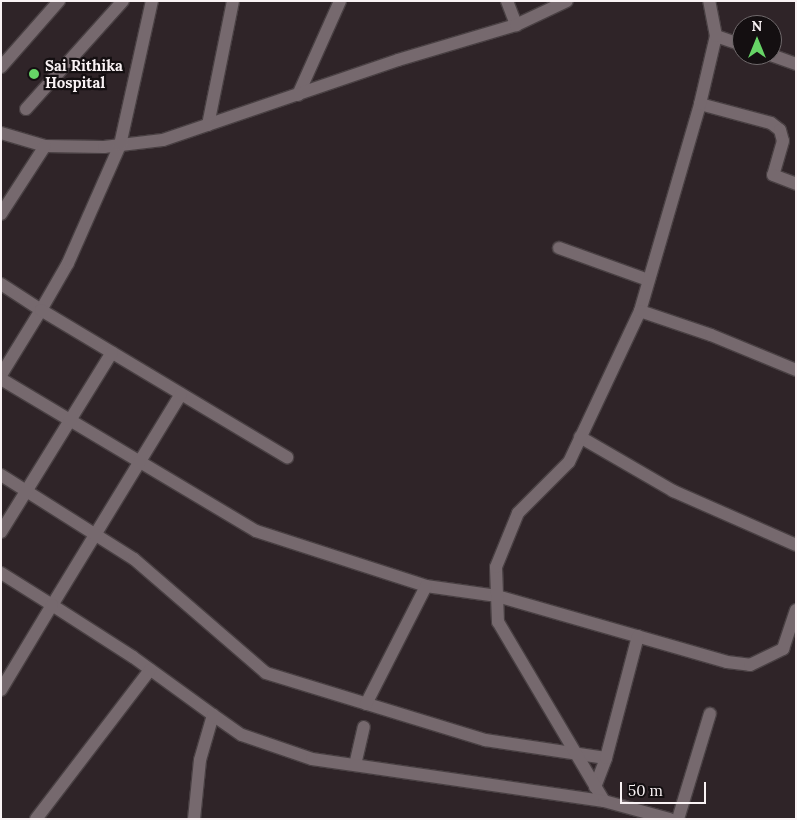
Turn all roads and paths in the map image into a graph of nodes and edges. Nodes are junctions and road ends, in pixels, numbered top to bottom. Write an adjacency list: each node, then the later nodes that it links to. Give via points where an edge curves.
1 (60, 1): 14 (street)
2 (123, 1): 17 (street)
3 (152, 1): 20 (street)
4 (233, 1): 18 (street)
5 (340, 1): 15 (street)
6 (507, 1): 9 (street)
7 (567, 1): 9 (street)
8 (709, 1): 10 (street)
9 (516, 24): 15 (street)
10 (716, 36): 11 (street); 16 (street)
11 (732, 42)
12 (782, 59): 13 (street)
13 (796, 64)
14 (1, 67)
15 (298, 95): 18 (street)
16 (700, 104): 22 (street, via 771,123 780,130 783,141 772,175); 25 (street)
17 (26, 109)
18 (208, 126): 20 (street, via 163,140)
19 (1, 133): 21 (street)
20 (120, 145): 21 (street); 27 (street, via 68,263)
21 (45, 146): 23 (street)
22 (796, 184)
23 (1, 214)
24 (559, 248): 25 (street)
25 (648, 280): 28 (street)
26 (1, 284): 27 (street)
27 (41, 310): 29 (street); 31 (street)
28 (640, 311): 30 (street, via 711,334); 35 (street)
29 (112, 352): 33 (street); 34 (street)
30 (796, 370)
31 (1, 375)
32 (1, 380): 34 (street)
33 (181, 394): 36 (street); 37 (street)
34 (70, 422): 37 (street); 39 (street)
35 (580, 437): 42 (street, via 673,491); 45 (street, via 569,462 518,513 496,567)
36 (287, 458)
37 (138, 461): 41 (street); 44 (street, via 256,531)
38 (1, 476): 39 (street)
39 (28, 492): 40 (street); 41 (street)
40 (1, 532)
41 (95, 535): 46 (street); 51 (street, via 134,559 266,673)
42 (796, 545)
43 (1, 573): 46 (street)
44 (424, 592): 45 (street); 51 (street)
45 (497, 596): 48 (street); 55 (street, via 498,622)
46 (52, 605): 49 (street); 50 (street)
47 (796, 610): 48 (street, via 783,650 750,665 727,662)
48 (638, 636): 56 (street)
49 (150, 670): 53 (street); 60 (street)
50 (1, 690)
51 (366, 704): 55 (street, via 485,740)
52 (710, 714): 63 (street)
53 (213, 715): 57 (street, via 242,735 312,759); 61 (street, via 200,760)
54 (364, 727): 57 (street)
55 (574, 752): 56 (street); 58 (street)
56 (606, 758): 58 (street)
57 (355, 765): 59 (street)
58 (595, 787): 59 (street)
59 (604, 801): 62 (street)
60 (36, 819)
61 (194, 819)
62 (670, 819)
63 (678, 819)

